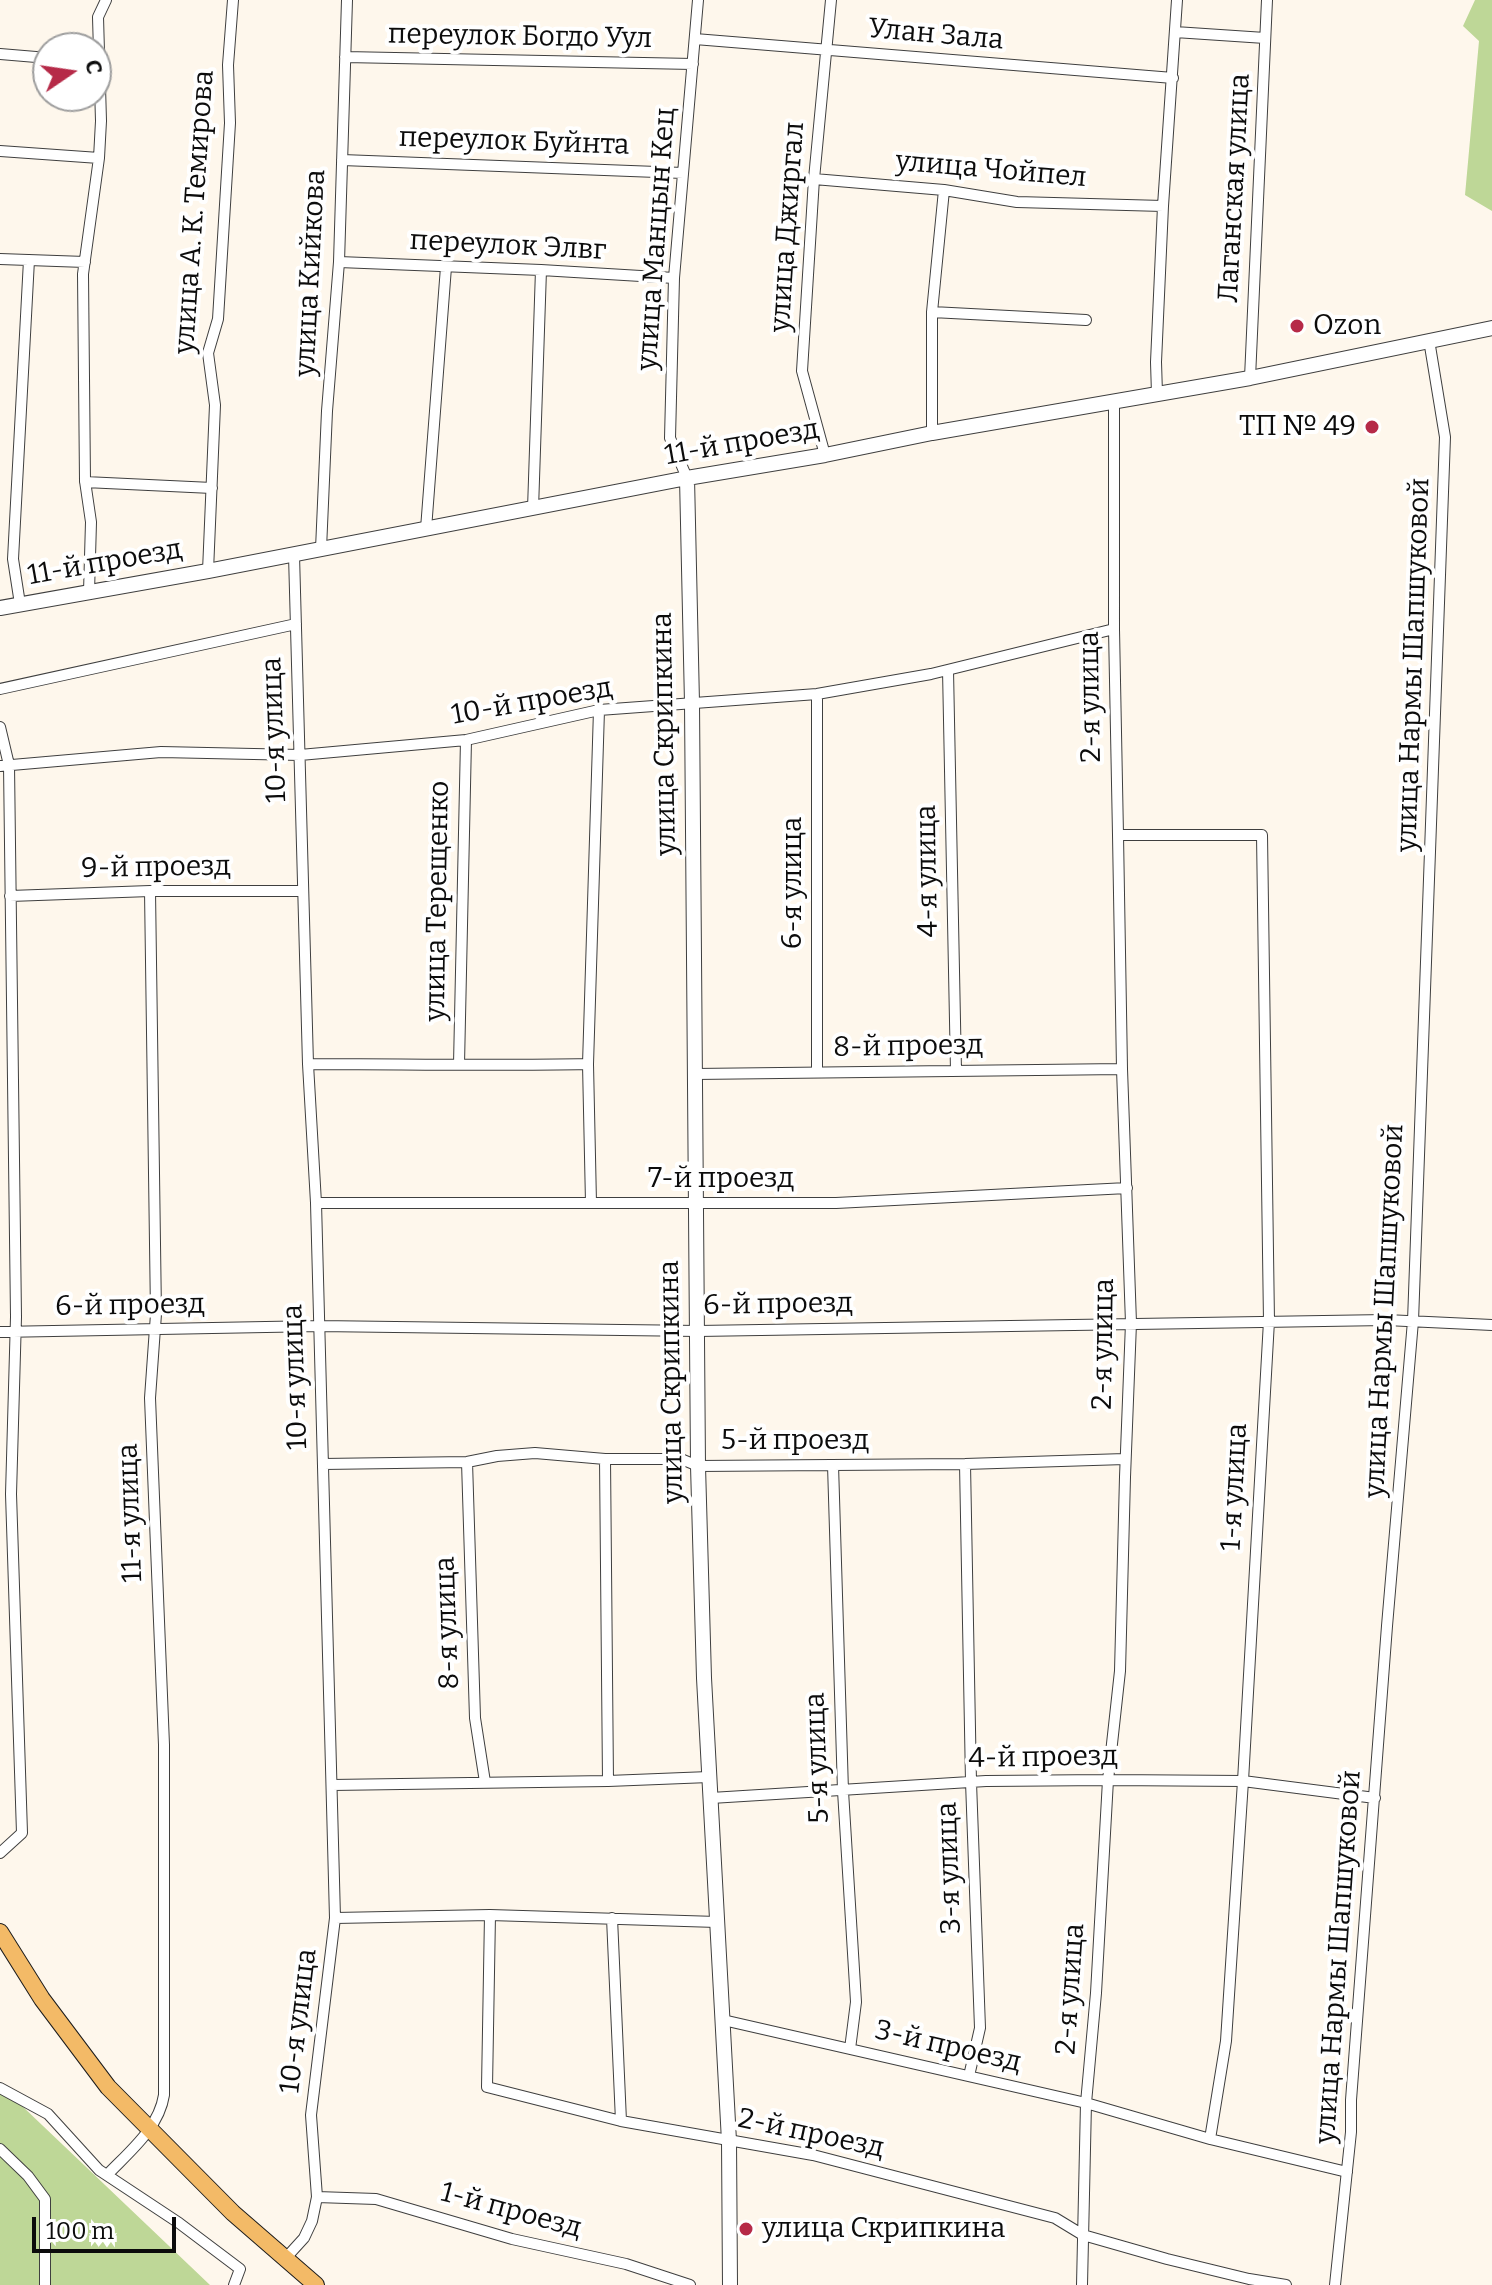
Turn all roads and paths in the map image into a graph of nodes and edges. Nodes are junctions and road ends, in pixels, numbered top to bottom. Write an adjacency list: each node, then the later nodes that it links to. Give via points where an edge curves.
1 (106, 0): 8 (street)
2 (233, 0): 44 (street, улица А. К. Темирова, via 218,319 208,353 215,405)
3 (347, 0): 15 (street, улица Кийкова)
4 (698, 0): 11 (street, улица Манцын Кец)
5 (831, 0): 12 (street, улица Джиргал)
6 (1177, 0): 9 (street)
7 (1267, 0): 10 (street, Лаганская улица)
8 (98, 32)
9 (1175, 32): 10 (street); 17 (street)
10 (1265, 38): 37 (street, Лаганская улица)
11 (695, 39): 12 (street, Улан Зала); 16 (street, улица Манцын Кец)
12 (828, 50): 17 (street, Улан Зала); 23 (street, улица Джиргал)
13 (0, 54): 14 (street)
14 (32, 57)
15 (345, 57): 16 (street, переулок Богдо Уул); 21 (street, улица Кийкова)
16 (693, 64): 22 (street, улица Манцын Кец)
17 (1173, 78): 25 (street)
18 (101, 112): 20 (street)
19 (0, 151): 20 (street)
20 (99, 158): 28 (street)
21 (342, 160): 22 (street, переулок Буйнта); 29 (street, улица Кийкова)
22 (683, 173): 32 (street, улица Манцын Кец)
23 (814, 179): 24 (street, улица Чойпел); 41 (street, улица Джиргал, via 802,371)
24 (944, 190): 25 (street, улица Чойпел, via 1017,202); 33 (street)
25 (1163, 206): 38 (street)
26 (0, 259): 27 (street)
27 (29, 260): 28 (street); 51 (street, via 13,559)
28 (85, 262): 43 (street)
29 (339, 262): 30 (street, переулок Элвг); 47 (street, улица Кийкова)
30 (446, 267): 31 (street, переулок Элвг); 46 (street)
31 (541, 270): 32 (street, переулок Элвг); 45 (street)
32 (674, 278): 42 (street, улица Манцын Кец, via 670,438)
33 (932, 312): 34 (street); 40 (street)
34 (1086, 320)
35 (1492, 328): 36 (street, 11-й проезд)
36 (1429, 340): 37 (street, 11-й проезд); 80 (street, улица Нармы Шапшуковой, via 1445,437)
37 (1250, 378): 38 (street, 11-й проезд)
38 (1157, 394): 39 (street, 11-й проезд)
39 (1114, 403): 40 (street, 11-й проезд); 54 (street, 2-я улица)
40 (932, 433): 41 (street, 11-й проезд)
41 (825, 455): 42 (street, 11-й проезд)
42 (687, 478): 45 (street, 11-й проезд); 58 (street, улица Скрипкина)
43 (85, 482): 44 (street); 50 (street, via 91,522)
44 (212, 488): 49 (street, улица А. К. Темирова)
45 (533, 509): 46 (street, 11-й проезд)
46 (426, 529): 47 (street, 11-й проезд)
47 (321, 549): 48 (street, 11-й проезд)
48 (294, 555): 49 (street, 11-й проезд); 53 (street, 10-я улица)
49 (208, 571): 50 (street, 11-й проезд)
50 (89, 592): 51 (street, 11-й проезд)
51 (20, 604): 52 (street, 11-й проезд)
52 (0, 608)
53 (296, 624): 56 (street); 62 (street, 10-я улица)
54 (1114, 629): 55 (street, 10-й проезд); 64 (street, 2-я улица)
55 (948, 670): 57 (street, 10-й проезд); 72 (street, 4-я улица)
56 (0, 689)
57 (817, 694): 58 (street, 10-й проезд); 73 (street, 6-я улица)
58 (692, 703): 59 (street, 10-й проезд); 74 (street, улица Скрипкина)
59 (599, 710): 61 (street, 10-й проезд); 70 (street)
60 (0, 727): 63 (street)
61 (466, 740): 62 (street, 10-й проезд); 69 (street, улица Терещенко)
62 (300, 755): 63 (street, 10-й проезд, via 161,752); 66 (street, 10-я улица)
63 (4, 766): 67 (street)
64 (1118, 835): 71 (street, 2-я улица); 79 (street, 1-я улица, via 1262,835)
65 (150, 891): 66 (street, 9-й проезд); 67 (street, 9-й проезд); 84 (street, 11-я улица)
66 (303, 891): 68 (street, 10-я улица)
67 (10, 896): 87 (street)
68 (308, 1064): 69 (street); 76 (street, 10-я улица)
69 (459, 1064): 70 (street)
70 (588, 1064): 77 (street)
71 (1122, 1069): 72 (street, 8-й проезд); 75 (street, 2-я улица)
72 (956, 1071): 73 (street, 8-й проезд)
73 (817, 1072): 74 (street, 8-й проезд)
74 (695, 1074): 78 (street, улица Скрипкина)
75 (1127, 1188): 78 (street, 7-й проезд, via 836,1203); 81 (street, 2-я улица)
76 (316, 1203): 77 (street, 7-й проезд); 83 (street, 10-я улица)
77 (591, 1203): 78 (street, 7-й проезд)
78 (695, 1203): 85 (street, улица Скрипкина)
79 (1269, 1321): 80 (street, 6-й проезд); 81 (street, 6-й проезд); 98 (street, 1-я улица)
80 (1413, 1321): 82 (street, 6-й проезд); 104 (street, улица Нармы Шапшуковой)
81 (1131, 1323): 85 (street, 6-й проезд); 89 (street, 2-я улица)
82 (1492, 1325)
83 (319, 1326): 84 (street, 6-й проезд); 85 (street, 6-й проезд); 91 (street, 10-я улица)
84 (155, 1329): 87 (street, 6-й проезд); 117 (street, 11-я улица, via 150,1398 164,1745 164,2095)
85 (698, 1331): 94 (street, улица Скрипкина)
86 (0, 1332): 87 (street, 6-й проезд)
87 (15, 1332): 105 (street, via 11,1494 22,1833)
88 (605, 1459): 90 (street, 5-й проезд, via 535,1453); 94 (street, 5-й проезд, via 681,1459); 97 (street)
89 (1125, 1459): 92 (street, 5-й проезд); 96 (street, 2-я улица, via 1120,1671)
90 (467, 1462): 91 (street, 5-й проезд); 99 (street, 8-я улица, via 475,1718)
91 (323, 1464): 101 (street, 10-я улица)
92 (965, 1464): 93 (street, 5-й проезд); 100 (street, 3-я улица)
93 (833, 1465): 94 (street, 5-й проезд); 102 (street, 5-я улица)
94 (698, 1466): 95 (street, улица Скрипкина)
95 (709, 1777): 97 (street); 103 (street, улица Скрипкина)
96 (1108, 1780): 98 (street, 4-й проезд); 100 (street, 4-й проезд); 115 (street, 2-я улица)
97 (608, 1781): 99 (street)
98 (1243, 1781): 104 (street, 4-й проезд); 118 (street, 1-я улица, via 1226,2041)
99 (485, 1782): 101 (street)
100 (971, 1782): 102 (street, 4-й проезд); 113 (street, 3-я улица, via 980,2028)
101 (332, 1785): 107 (street, 10-я улица)
102 (843, 1791): 103 (street, 4-й проезд); 112 (street, 5-я улица, via 856,2002)
103 (711, 1798): 109 (street, улица Скрипкина)
104 (1375, 1798): 121 (street, улица Нармы Шапшуковой)
105 (0, 1853)
106 (490, 1915): 107 (street); 108 (street); 116 (street, 2-й проезд, via 487,2087)
107 (335, 1918): 123 (street, 10-я улица, via 311,2115)
108 (612, 1918): 109 (street); 116 (street)
109 (717, 1922): 111 (street, улица Скрипкина)
110 (0, 1932): 117 (main road, via 99,2075)
111 (723, 2020): 112 (street, 3-й проезд); 119 (street, улица Скрипкина)
112 (850, 2049): 113 (street, 3-й проезд)
113 (969, 2076): 115 (street, 3-й проезд)
114 (0, 2088): 122 (street, via 48,2114)
115 (1086, 2103): 118 (street, 3-й проезд); 124 (street, 2-я улица)
116 (621, 2121): 119 (street, 2-й проезд)
117 (149, 2130): 122 (street); 125 (main road)
118 (1210, 2139): 121 (street, 3-й проезд)
119 (729, 2141): 124 (street, 2-й проезд, via 813,2155 1055,2218); 130 (street, улица Скрипкина)
120 (0, 2149): 126 (street, via 45,2199)
121 (1347, 2172): 133 (street, улица Нармы Шапшуковой)
122 (107, 2175): 127 (street, via 240,2269)
123 (317, 2197): 125 (street, via 304,2238); 129 (street, 1-й проезд, via 376,2199)
124 (1083, 2235): 131 (street, 2-я улица); 132 (street, 2-й проезд)
125 (284, 2260): 128 (main road)
126 (45, 2285)
127 (234, 2285)
128 (316, 2285)
129 (690, 2285)
130 (730, 2285)
131 (1082, 2285)
132 (1286, 2285)
133 (1335, 2285)

